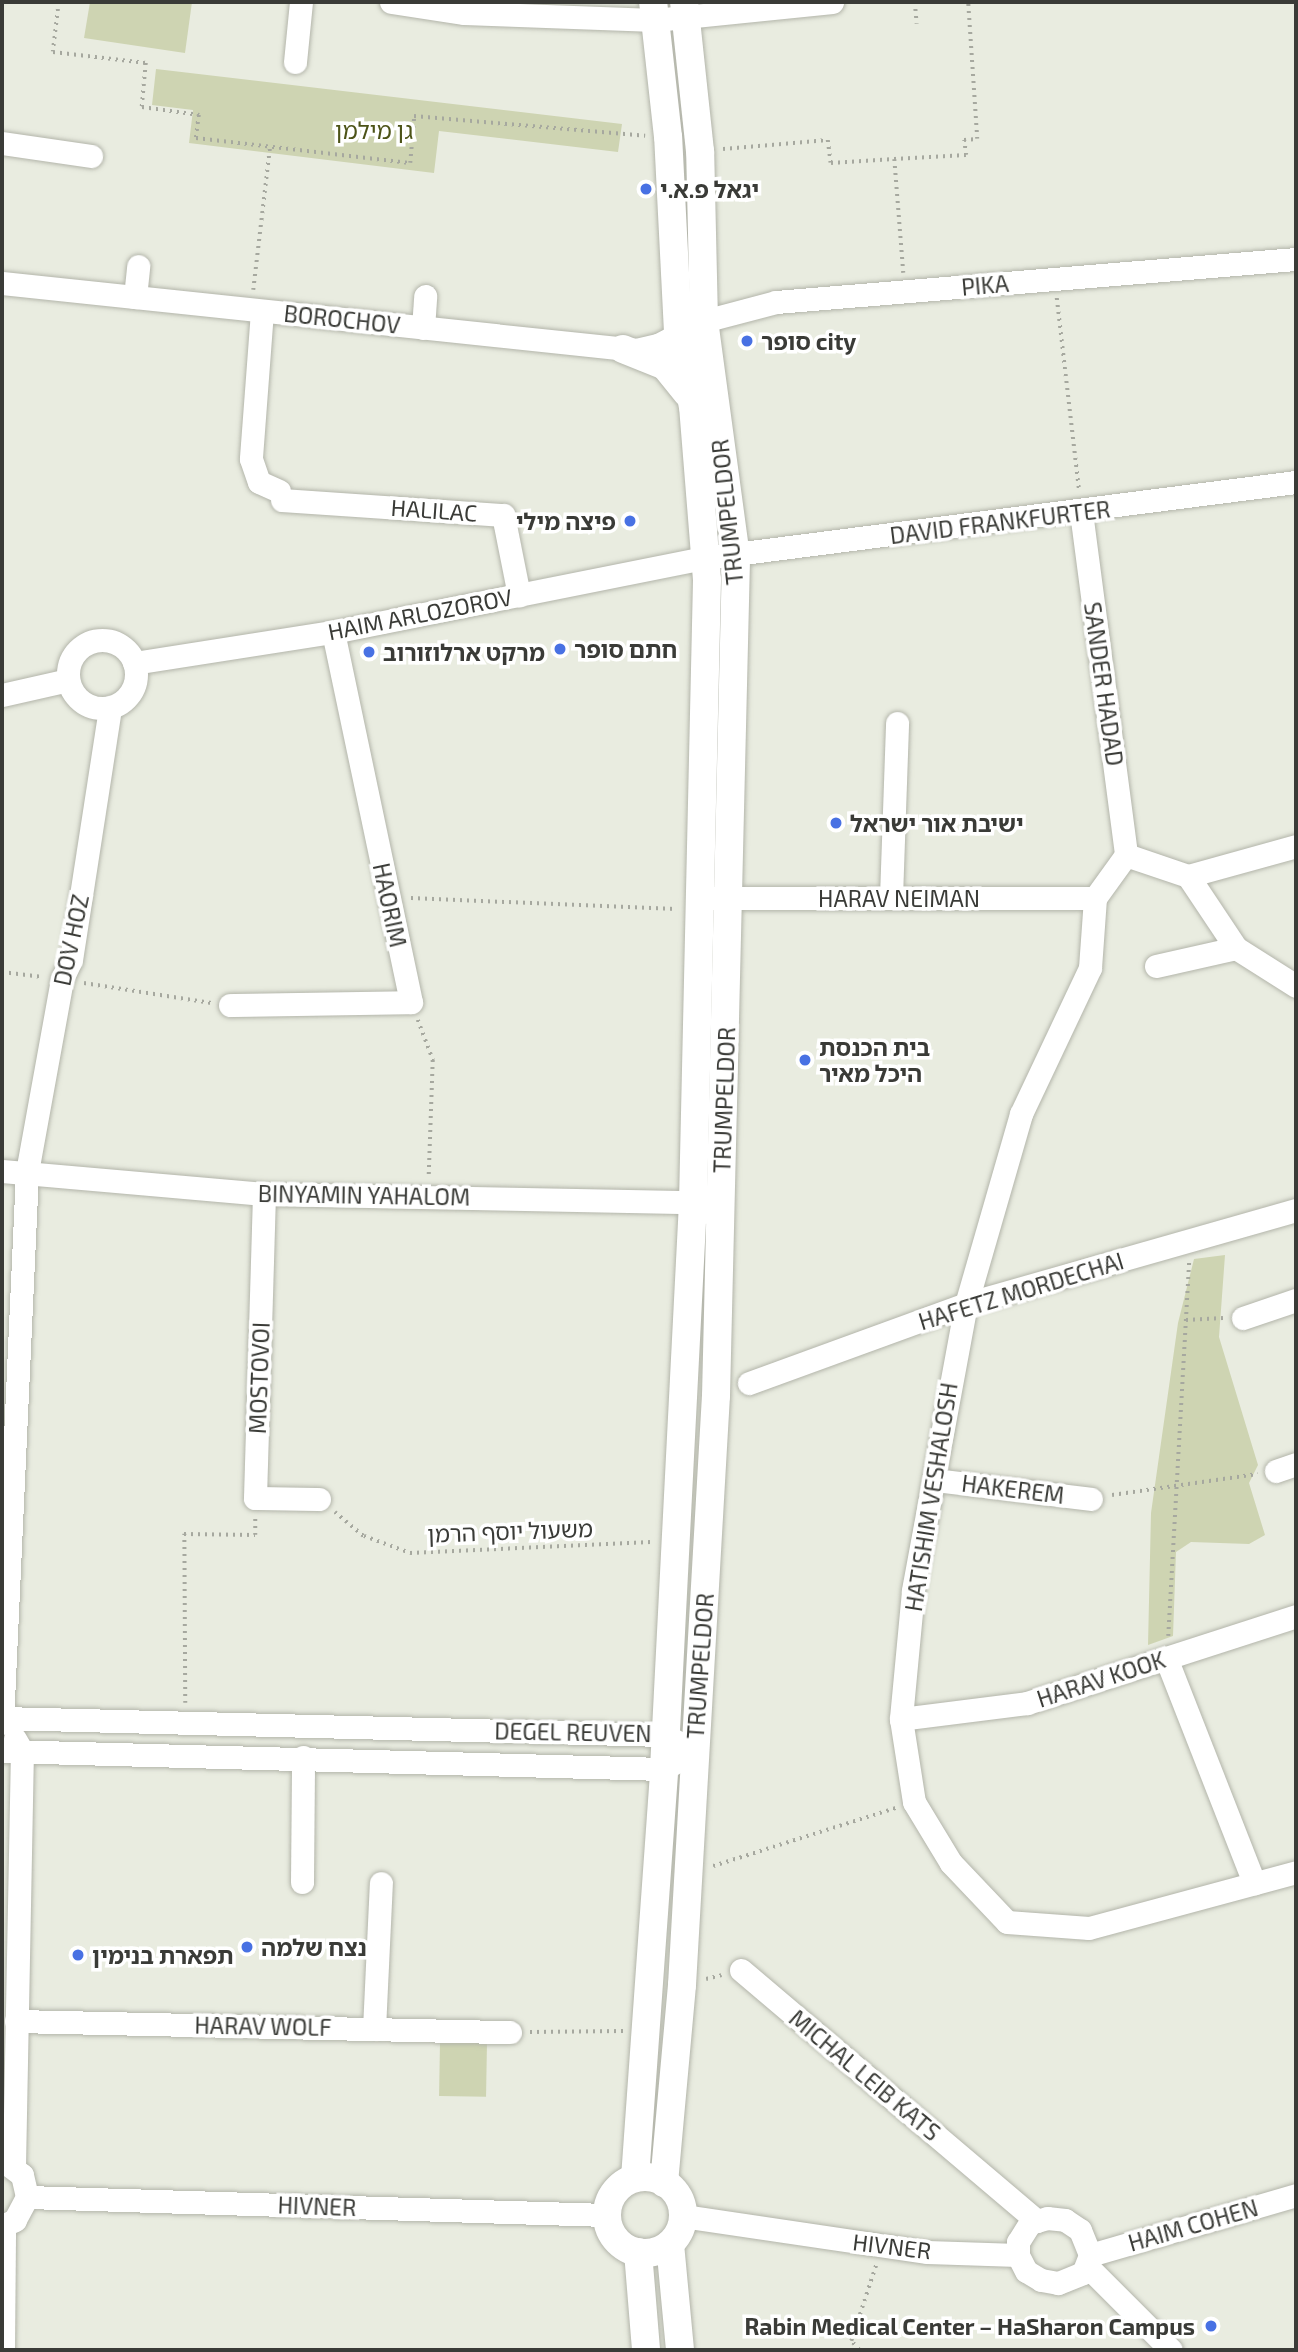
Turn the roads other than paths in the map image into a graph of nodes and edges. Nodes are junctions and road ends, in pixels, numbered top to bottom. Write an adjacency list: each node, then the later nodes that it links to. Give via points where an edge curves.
1 (301, 2): 6 (street)
2 (391, 2): 5 (street, via 464,13)
3 (832, 2): 4 (street)
4 (685, 10): 5 (street); 15 (main road, TRUMPELDOR, via 699,151)
5 (654, 11): 17 (main road, TRUMPELDOR, via 668,138)
6 (295, 62)
7 (2, 143): 8 (street)
8 (91, 156)
9 (1296, 259): 15 (street, PIKA, via 776,302)
10 (138, 266): 13 (street)
11 (2, 283): 13 (street, BOROCHOV)
12 (425, 296): 16 (street)
13 (135, 297): 14 (street, BOROCHOV)
14 (256, 310): 16 (street, BOROCHOV); 24 (street, HALILAC, via 251,459 259,482 281,496 503,515)
15 (704, 321): 17 (street, PIKA); 22 (main road, TRUMPELDOR)
16 (423, 328): 18 (street, BOROCHOV)
17 (678, 332): 18 (street, BOROCHOV, via 647,349); 19 (main road, TRUMPELDOR)
18 (623, 349): 19 (main road, via 665,366 685,387)
19 (693, 407): 23 (main road, TRUMPELDOR)
20 (1296, 482): 21 (street, DAVID FRANKFURTER)
21 (1081, 512): 22 (street, DAVID FRANKFURTER); 32 (street, SANDER HADAD)
22 (736, 557): 23 (street, DAVID FRANKFURTER); 36 (main road, TRUMPELDOR)
23 (704, 558): 24 (street, HAIM ARLOZOROV); 36 (main road, TRUMPELDOR)
24 (519, 595): 25 (street, HAIM ARLOZOROV)
25 (333, 632): 26 (street, HAIM ARLOZOROV); 40 (street, HAORIM, via 411,1002)
26 (134, 663): 27 (street, via 120,645 92,641 73,655); 29 (street, via 129,694)
27 (68, 680): 28 (street); 29 (street, via 80,700)
28 (2, 695)
29 (110, 707): 42 (street, DOV HOZ, via 71,960 62,979)
30 (897, 723): 34 (street)
31 (1296, 846): 33 (street)
32 (1126, 855): 33 (street); 35 (street)
33 (1188, 876): 37 (street)
34 (891, 897): 35 (street, HARAV NEIMAN); 36 (street, HARAV NEIMAN)
35 (1096, 898): 48 (street, HATISHIM VESHALOSH, via 1090,968 1021,1114)
36 (711, 902): 44 (main road, TRUMPELDOR); 46 (main road, TRUMPELDOR)
37 (1236, 948): 38 (street); 39 (street)
38 (1156, 967)
39 (1296, 986)
40 (230, 1006)
41 (2, 1171): 42 (street, BINYAMIN YAHALOM)
42 (27, 1172): 43 (street, BINYAMIN YAHALOM); 52 (street, DOV HOZ)
43 (264, 1194): 44 (street, BINYAMIN YAHALOM); 53 (street, MOSTOVOI, via 255,1498)
44 (693, 1202): 46 (street); 59 (main road, TRUMPELDOR)
45 (1296, 1210): 48 (street, HAFETZ MORDECHAI)
46 (720, 1222): 61 (main road, TRUMPELDOR, via 716,1396)
47 (1296, 1300): 49 (street)
48 (966, 1304): 50 (street, HAFETZ MORDECHAI); 51 (street, HATISHIM VESHALOSH)
49 (1243, 1318)
50 (749, 1383)
51 (934, 1480): 54 (street, HAKEREM); 58 (street, HATISHIM VESHALOSH, via 914,1591)
52 (6, 1487): 57 (street, DOV HOZ)
53 (319, 1499)
54 (1091, 1499)
55 (1296, 1616): 56 (street, HARAV KOOK)
56 (1166, 1658): 58 (street, HARAV KOOK, via 1027,1703); 67 (street)
57 (2, 1719): 59 (street, DEGEL REUVEN); 60 (street)
58 (901, 1719): 67 (street, HATISHIM VESHALOSH, via 914,1802 951,1863 1007,1922 1089,1928)
59 (666, 1735): 61 (street, DEGEL REUVEN); 63 (main road, TRUMPELDOR)
60 (12, 1751): 62 (street, DEGEL REUVEN); 69 (street)
61 (694, 1751): 63 (street, DEGEL REUVEN); 74 (main road, TRUMPELDOR)
62 (303, 1757): 63 (street, DEGEL REUVEN); 65 (street)
63 (664, 1769): 73 (main road, TRUMPELDOR)
64 (1296, 1872): 67 (street, HATISHIM VESHALOSH)
65 (302, 1882)
66 (381, 1883): 70 (street)
67 (1254, 1883)
68 (741, 1970): 79 (street, MICHAL LEIB KATS)
69 (16, 2021): 70 (street, HARAV WOLF); 72 (street)
70 (374, 2029): 71 (street, HARAV WOLF)
71 (510, 2032)
72 (8, 2163): 76 (street, via 22,2175)
73 (635, 2178): 74 (main road); 77 (main road, via 615,2192)
74 (664, 2183): 78 (main road, via 678,2197)
75 (1296, 2195): 84 (street, HAIM COHEN)
76 (27, 2197): 77 (street, HIVNER); 80 (street, via 22,2211)
77 (607, 2215): 82 (main road, via 615,2239)
78 (683, 2216): 81 (main road); 83 (street, HIVNER, via 883,2245)
79 (1037, 2221): 83 (street, via 1022,2231); 84 (street, via 1065,2220 1080,2230)
80 (3, 2226): 85 (street)
81 (670, 2244): 82 (main road, via 649,2253); 87 (main road)
82 (638, 2252): 86 (main road)
83 (1018, 2255): 84 (street, via 1026,2271 1041,2280 1065,2281)
84 (1089, 2261): 88 (street)
85 (4, 2350)
86 (646, 2350)
87 (680, 2350)
88 (1171, 2350)

